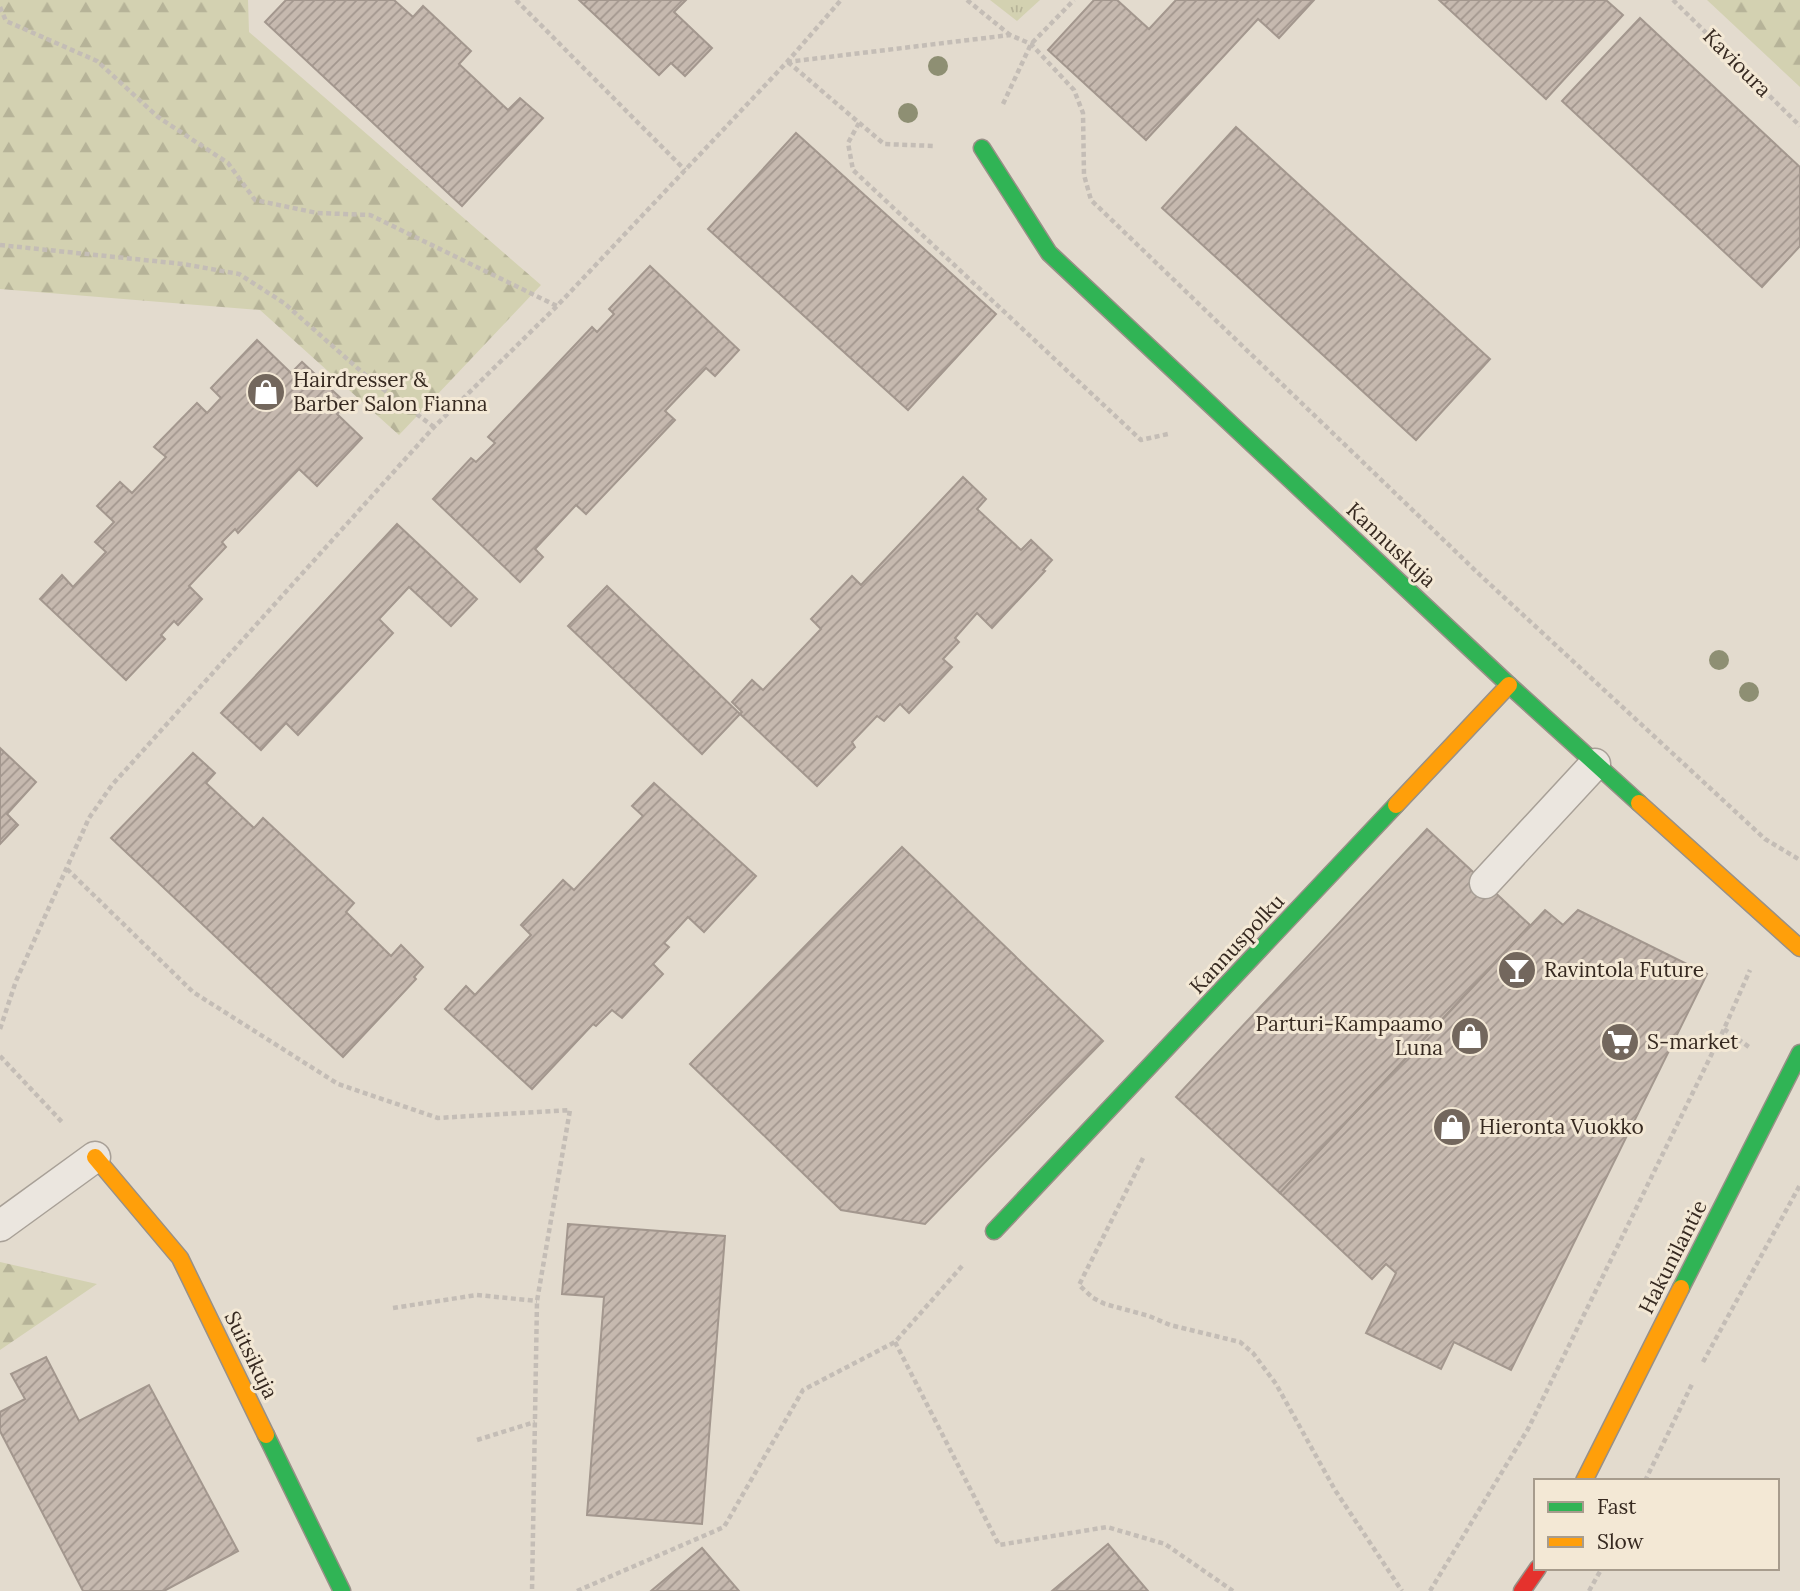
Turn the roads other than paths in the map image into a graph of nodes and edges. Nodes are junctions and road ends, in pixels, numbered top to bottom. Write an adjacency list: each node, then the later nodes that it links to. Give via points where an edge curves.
1 (982, 148): 2 (street, Kannuskuja, via 1049,253)
2 (1509, 685): 3 (street, Kannuskuja); 9 (street, Kannuspolku)
3 (1595, 764): 4 (lane); 5 (street, Kannuskuja)
4 (1485, 883)
5 (1800, 948)
6 (1800, 1053): 10 (street, Hakunilantie)
7 (94, 1157): 8 (lane); 12 (street, Suitsikuja, via 180,1258)
8 (0, 1226)
9 (993, 1231)
10 (1585, 1479)
11 (1537, 1570): 13 (street)
12 (342, 1591)
13 (1521, 1591)

